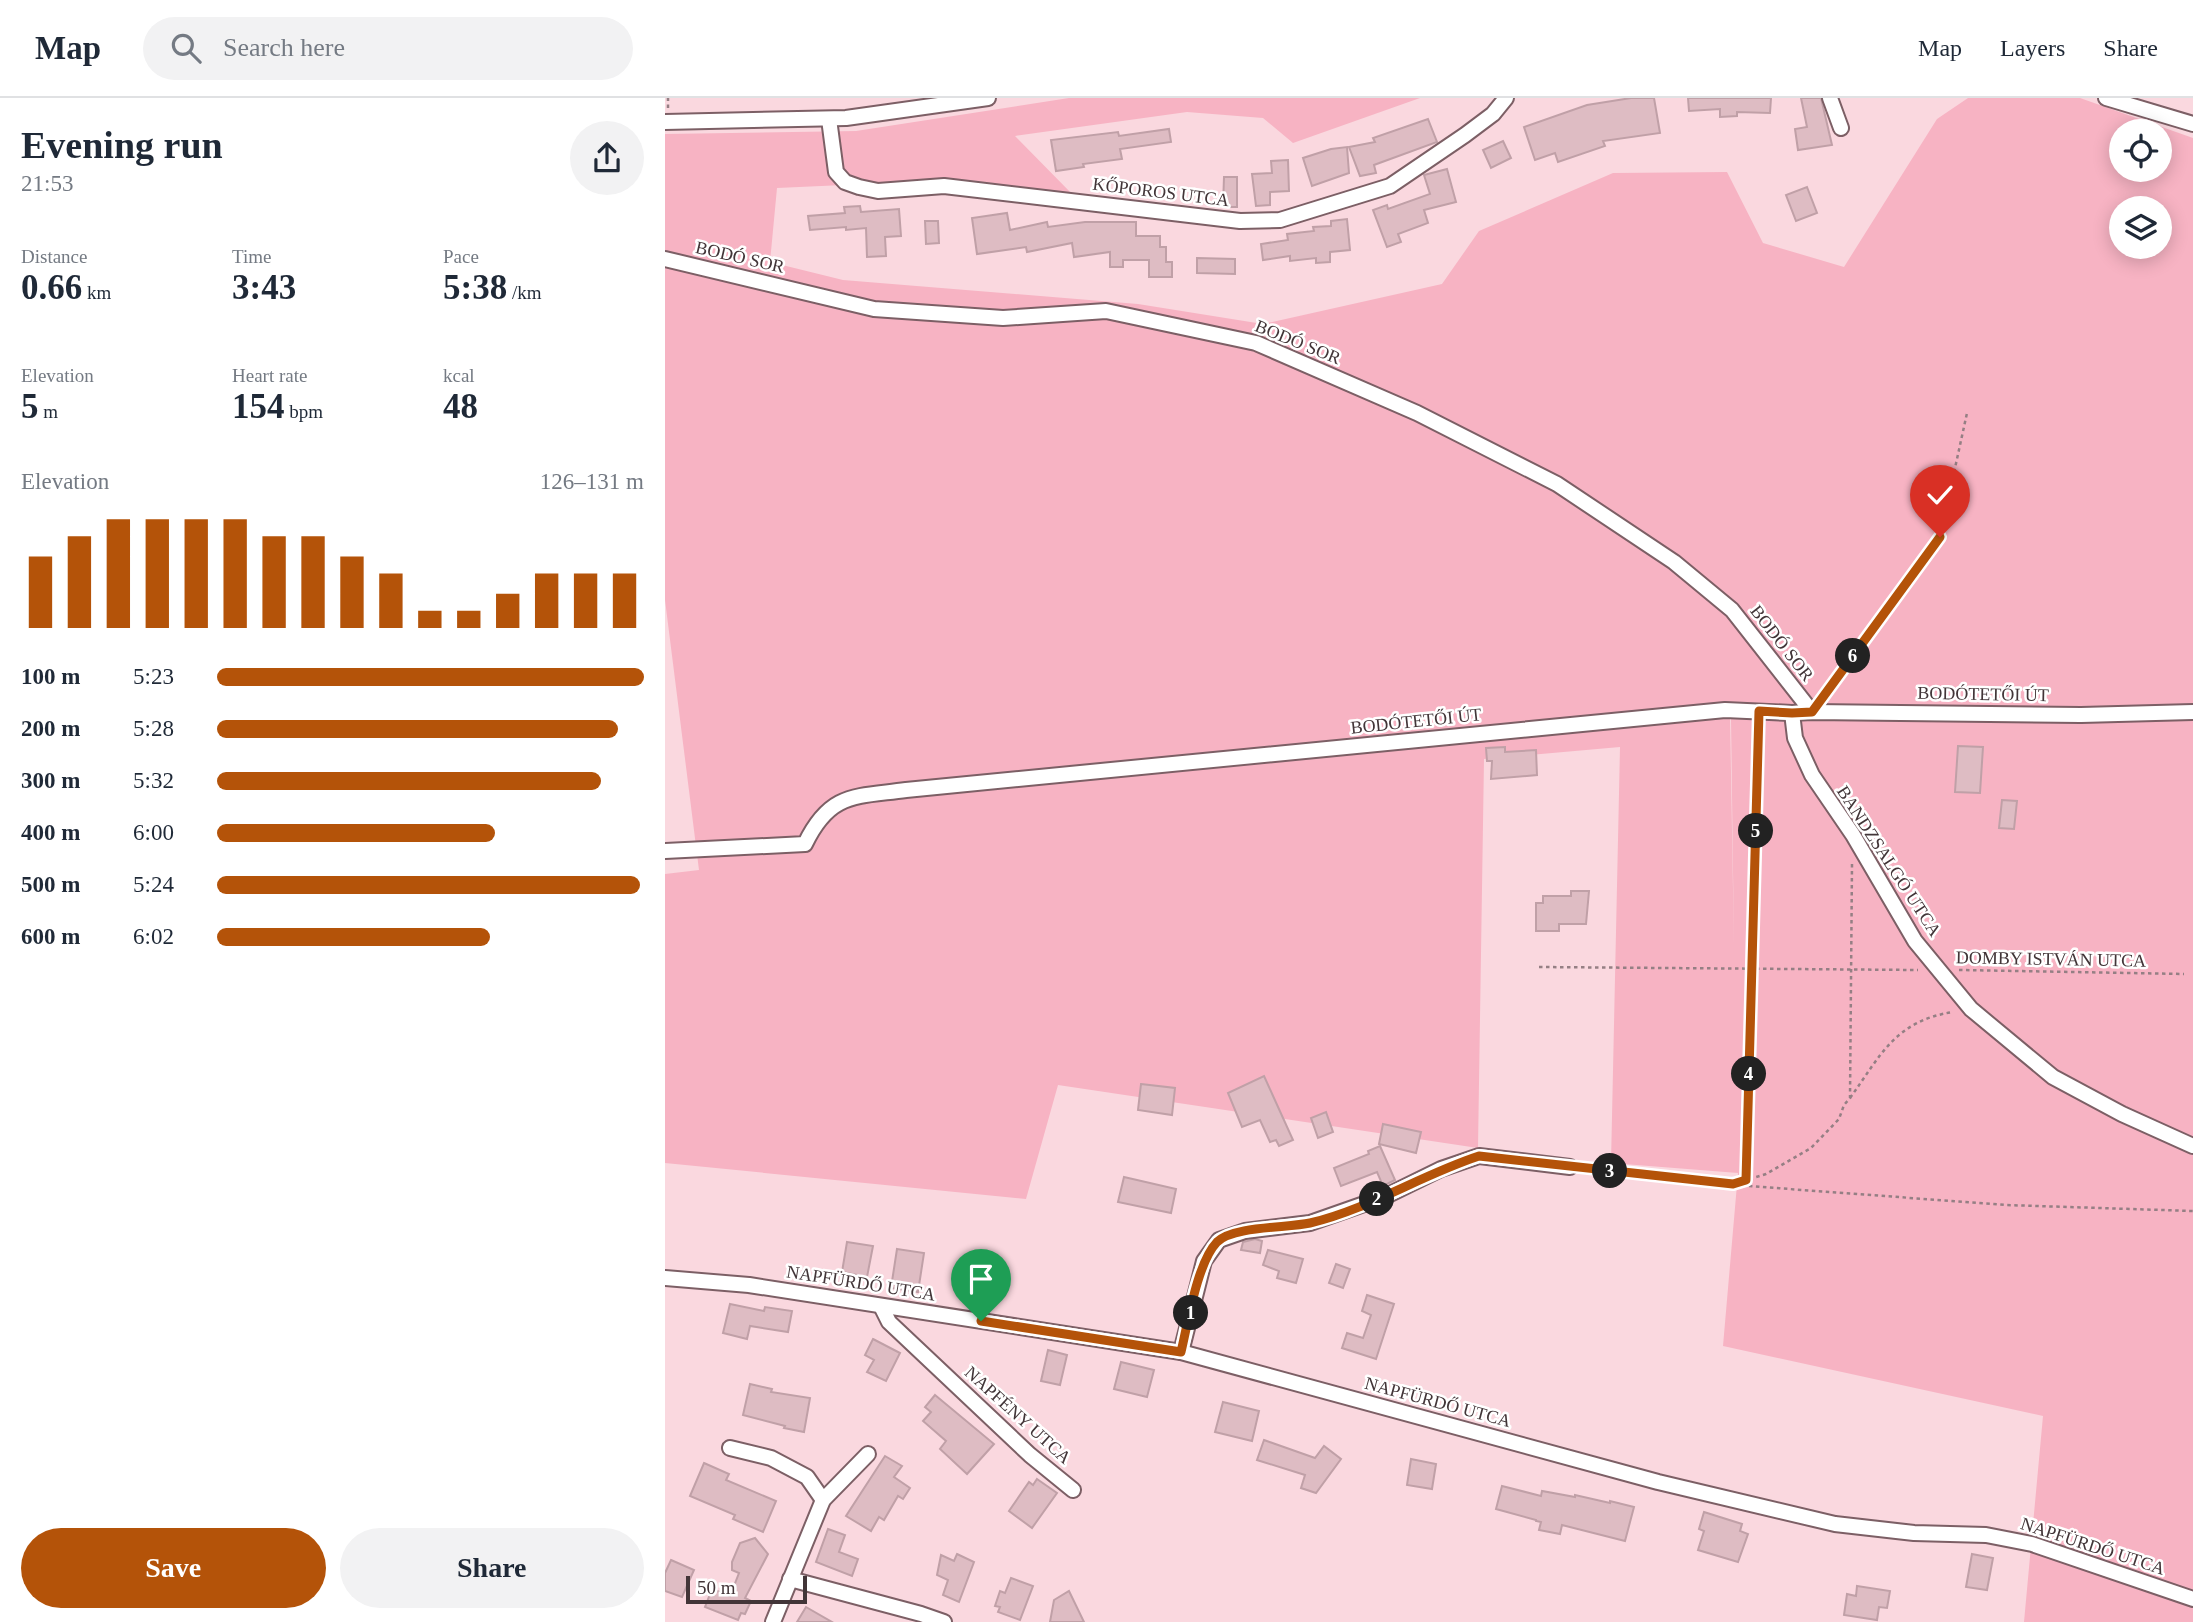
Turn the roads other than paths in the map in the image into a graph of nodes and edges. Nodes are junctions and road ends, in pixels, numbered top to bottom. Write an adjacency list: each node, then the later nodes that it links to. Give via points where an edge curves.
1 (988, 98): 5 (street)
2 (1506, 98): 5 (street, KŐPOROS UTCA, via 1475,128 1390,186 1280,220 1240,221 944,186 878,191 859,187 836,172)
3 (1830, 98): 8 (street)
4 (2106, 98): 7 (street)
5 (829, 119): 6 (street)
6 (665, 122)
7 (2193, 124)
8 (1841, 128)
9 (665, 259): 10 (street, BODÓ SOR, via 874,309 1003,318 1105,311 1256,343 1417,413 1557,484 1674,562 1732,610)
10 (1812, 712): 11 (street, BODÓTETŐI ÚT); 12 (street, BODÓTETŐI ÚT)
11 (2193, 712)
12 (1792, 713): 13 (street, BODÓTETŐI ÚT, via 1725,710 906,790 852,798 831,807 818,819 805,844); 14 (street, BANDZSALGÓ UTCA, via 1795,738 1812,775 1915,941 1971,1009 2053,1077)
13 (665, 851)
14 (2193, 1146)
15 (1570, 1167): 18 (street, via 1479,1156 1310,1223 1245,1231 1219,1240 1204,1261)
16 (665, 1278): 17 (street, NAPFÜRDŐ UTCA, via 749,1285)
17 (881, 1306): 18 (street, NAPFÜRDŐ UTCA); 21 (street, NAPFÉNY UTCA, via 889,1322)
18 (1181, 1352): 24 (street, NAPFÜRDŐ UTCA, via 1658,1482 1835,1524 1986,1535 2032,1544)
19 (730, 1447): 22 (street, via 771,1458 807,1477)
20 (868, 1454): 22 (street)
21 (1073, 1490)
22 (823, 1500): 23 (street)
23 (790, 1579): 25 (street); 26 (street)
24 (2193, 1599)
25 (773, 1622)
26 (944, 1622)

